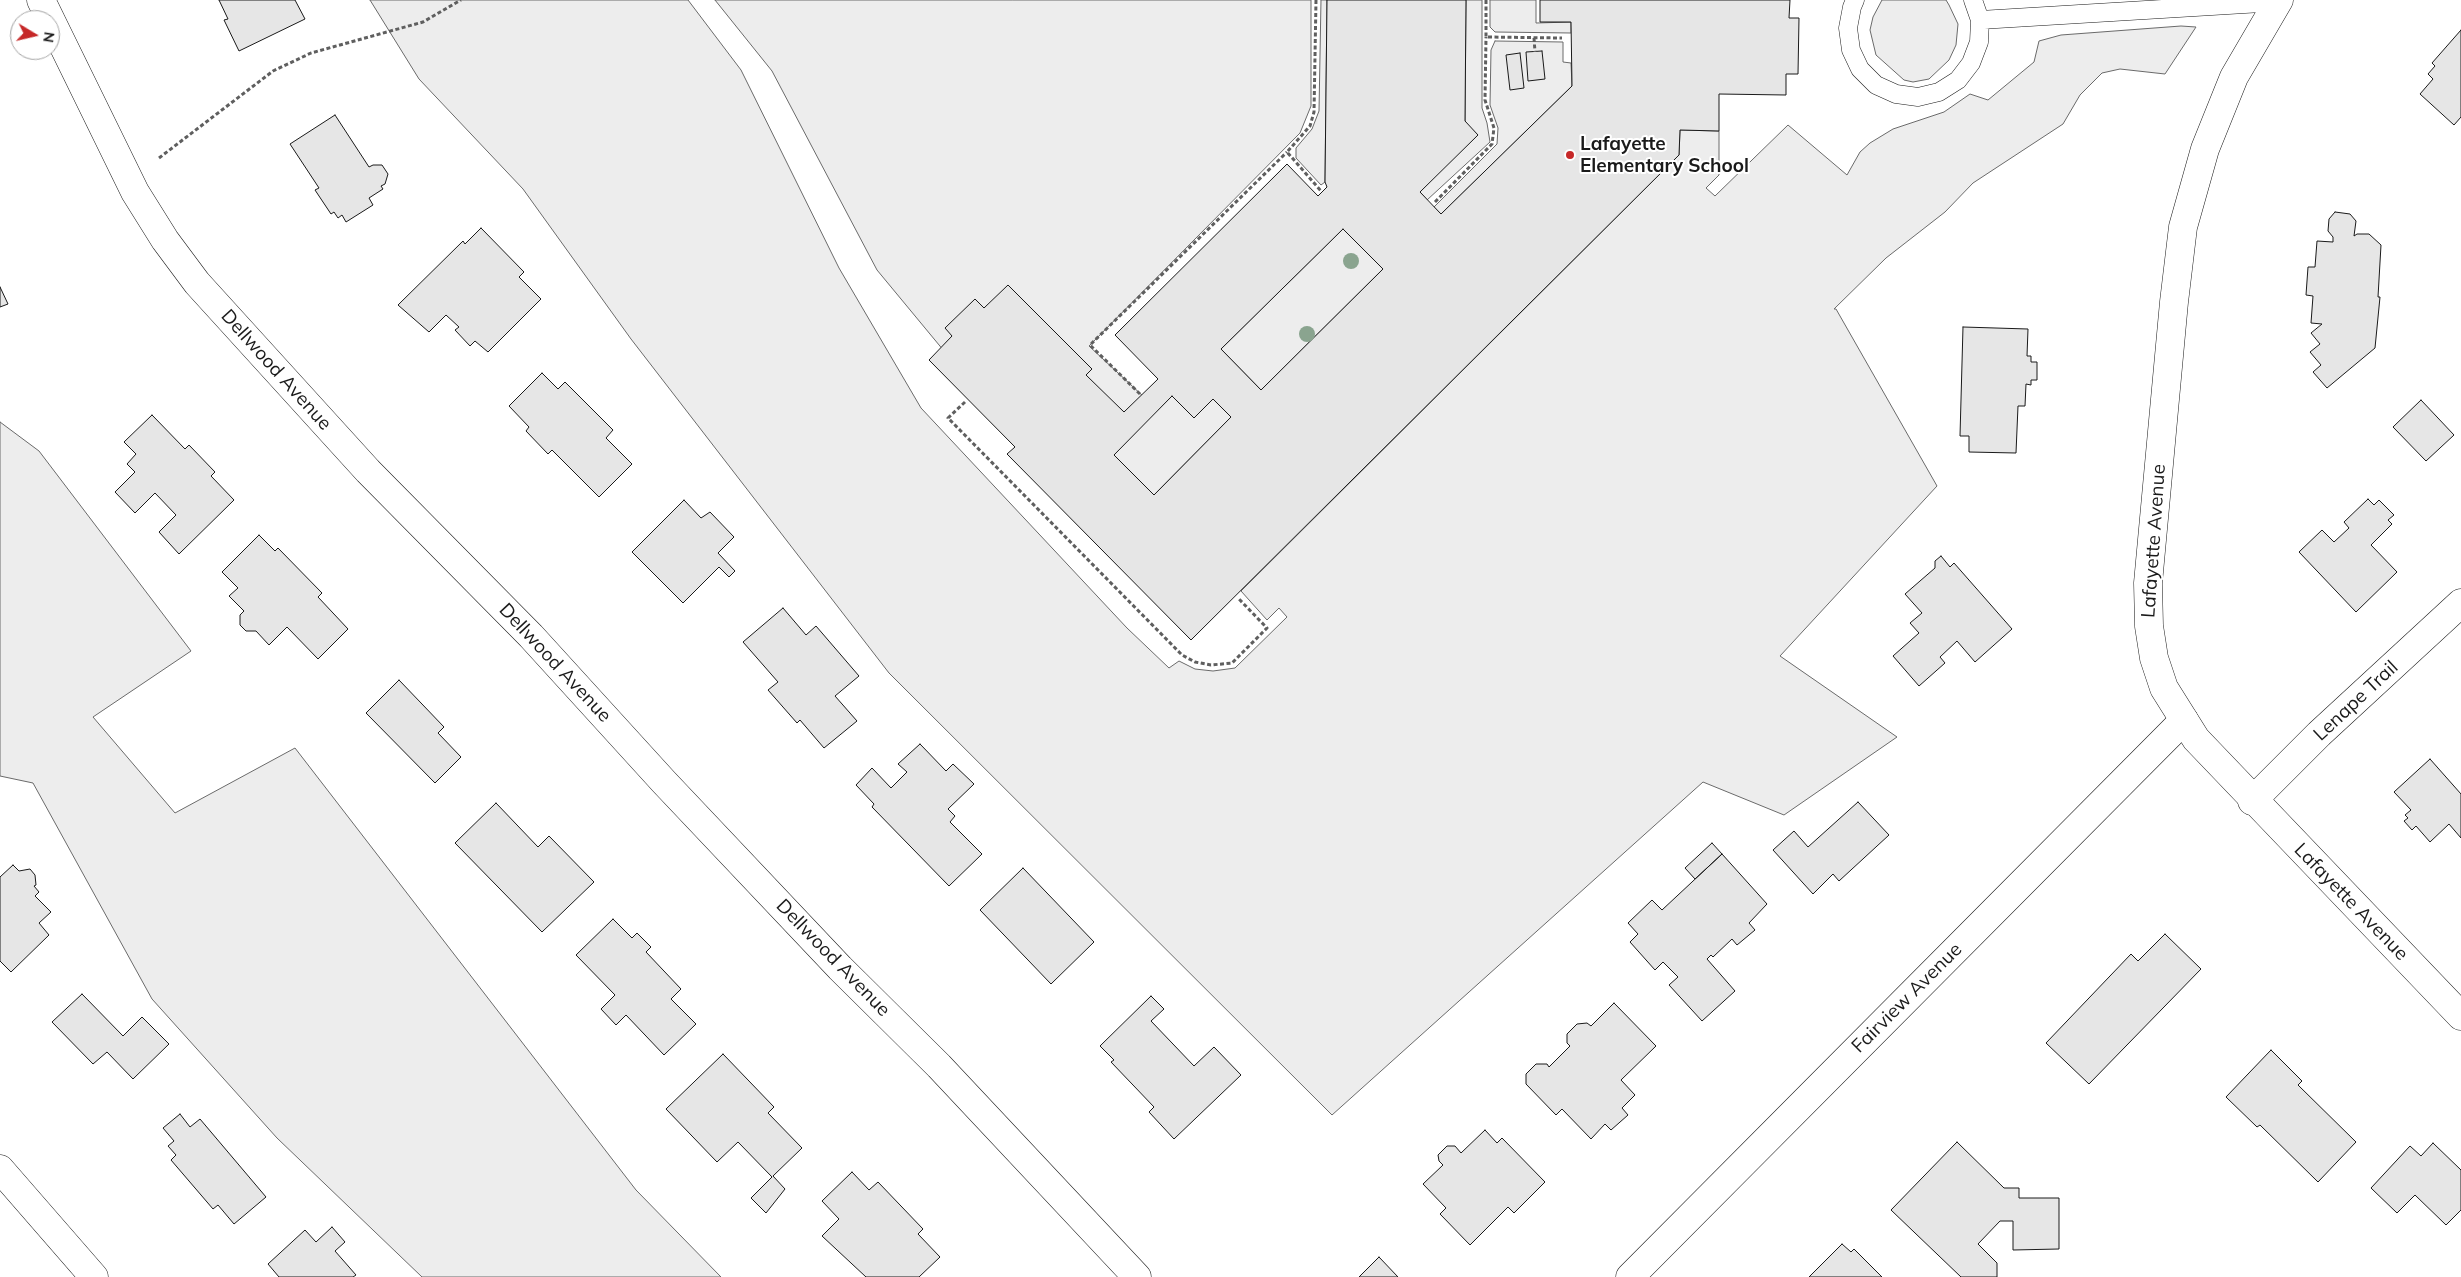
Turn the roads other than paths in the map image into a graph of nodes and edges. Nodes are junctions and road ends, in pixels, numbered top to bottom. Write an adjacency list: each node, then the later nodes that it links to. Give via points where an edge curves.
1 (41, 0): 12 (street, Dellwood Avenue, via 135,192 197,283 368,471 531,636 664,782)
2 (1856, 0): 5 (lane, via 1848,28 1851,50 1860,69 1876,85 1896,94 1918,97 1939,92 1958,80 1972,63 1979,42)
3 (1974, 0): 5 (lane)
4 (2279, 1): 5 (lane); 7 (street, Lafayette Avenue, via 2234,77 2205,148 2183,227 2148,583 2154,658 2164,688)
5 (1980, 20)
6 (2461, 603): 8 (street, Lenape Trail)
7 (2184, 720): 8 (street, Lafayette Avenue, via 2196,739); 13 (street, Fairview Avenue)
8 (2252, 801): 9 (street, Lafayette Avenue)
9 (2461, 1016)
10 (0, 1169): 11 (street)
11 (94, 1277)
12 (1137, 1277)
13 (1630, 1277)

